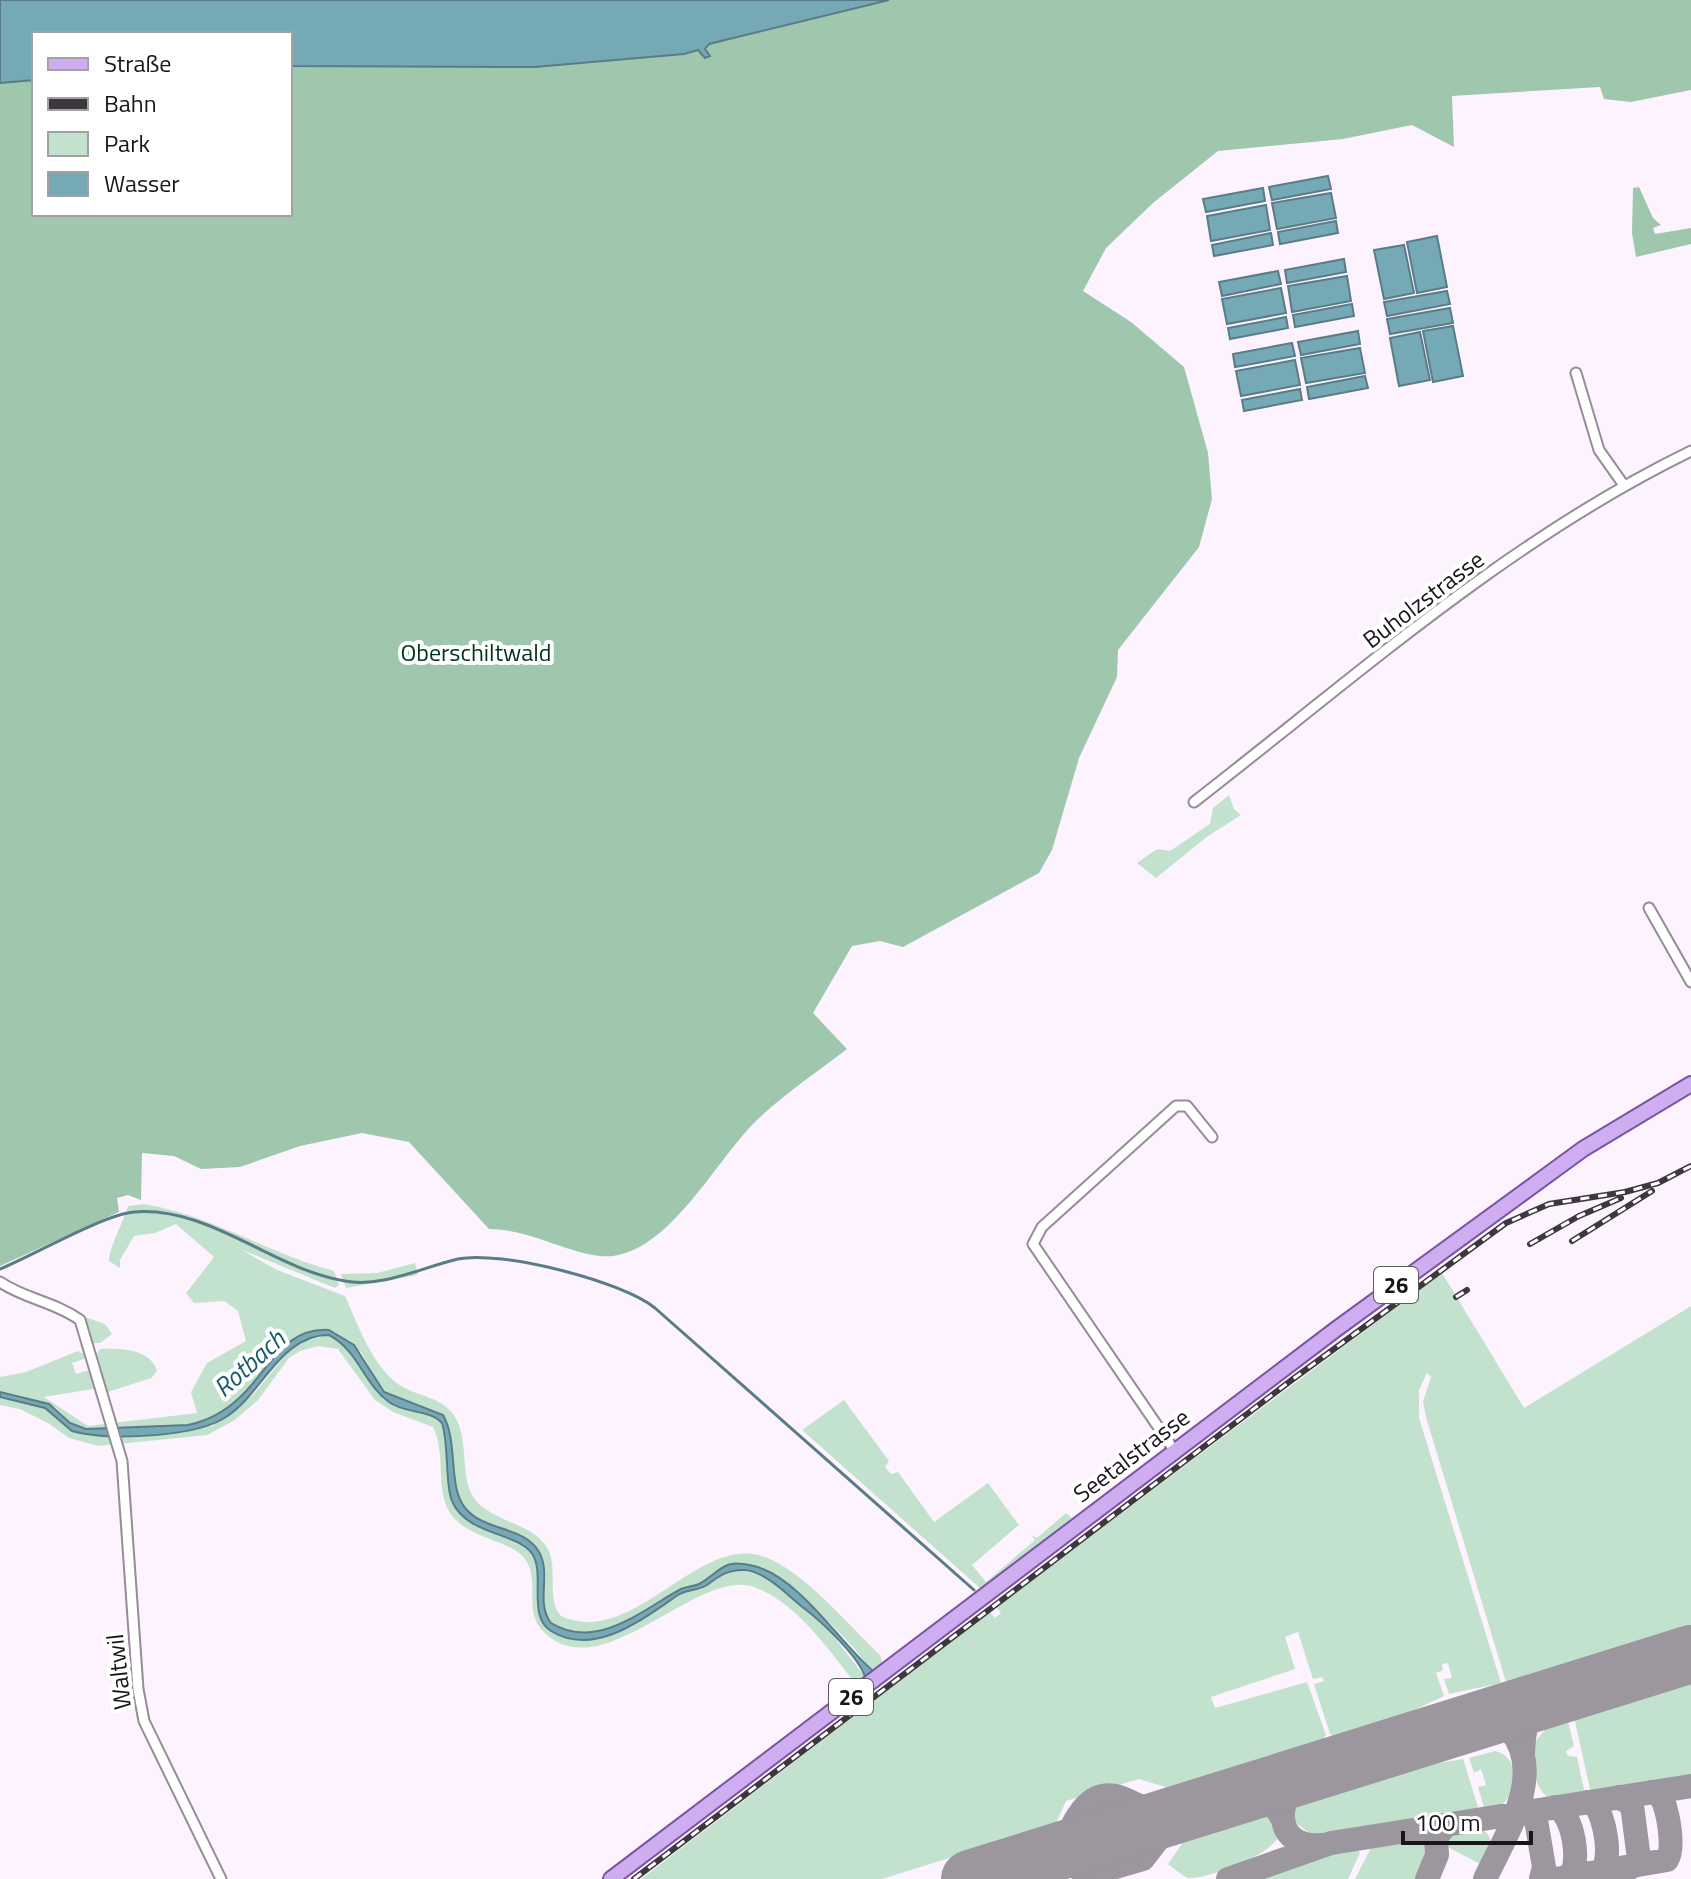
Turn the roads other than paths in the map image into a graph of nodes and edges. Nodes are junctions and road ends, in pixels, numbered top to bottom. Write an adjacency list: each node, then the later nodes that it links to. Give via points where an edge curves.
1 (1576, 373): 3 (street, via 1599,450)
2 (1691, 451): 3 (street, Buholzstrasse)
3 (1623, 484): 4 (street, Buholzstrasse, via 1489,573)
4 (1194, 802)
5 (1649, 908): 6 (street)
6 (1691, 982)
7 (1691, 1084): 10 (main road, Seetalstrasse / 26, via 1583,1149)
8 (1212, 1137): 10 (street, via 1187,1106 1176,1106 1042,1227 1033,1244)
9 (0, 1282): 11 (street, Waltwil, via 80,1320 118,1444 144,1721)
10 (1174, 1450): 12 (main road, Seetalstrasse / 26)
11 (221, 1879)
12 (611, 1879)

